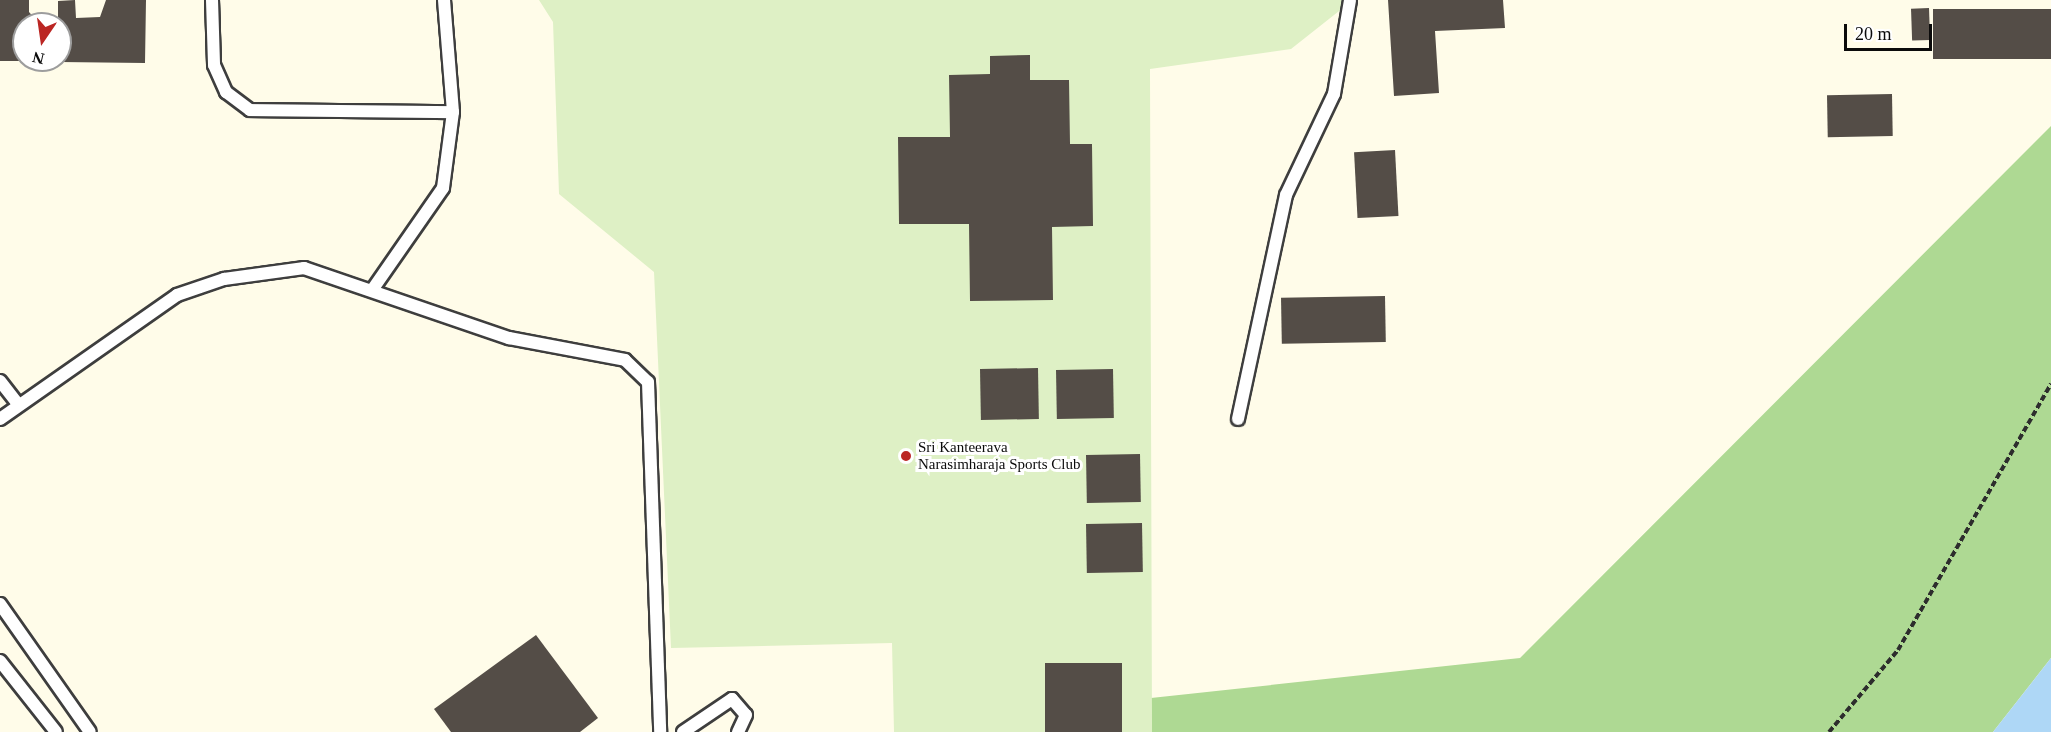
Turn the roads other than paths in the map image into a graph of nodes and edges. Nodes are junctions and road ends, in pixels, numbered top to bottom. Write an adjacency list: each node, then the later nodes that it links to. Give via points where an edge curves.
1 (212, 0): 4 (lane, via 214,65 226,92 250,110)
2 (444, 0): 4 (lane)
3 (1350, 0): 9 (lane, via 1334,94 1286,195)
4 (453, 112): 5 (lane, via 443,188)
5 (372, 290): 7 (lane, via 304,268 224,279 177,296); 14 (lane, via 509,338 625,360 648,382)
6 (0, 381): 7 (lane)
7 (18, 404): 8 (lane)
8 (0, 419)
9 (1238, 419)
10 (0, 604): 13 (lane)
11 (0, 661): 12 (lane)
12 (56, 732)
13 (90, 732)
14 (660, 732)
15 (683, 732): 16 (lane, via 732,699 746,715)
16 (738, 732)

